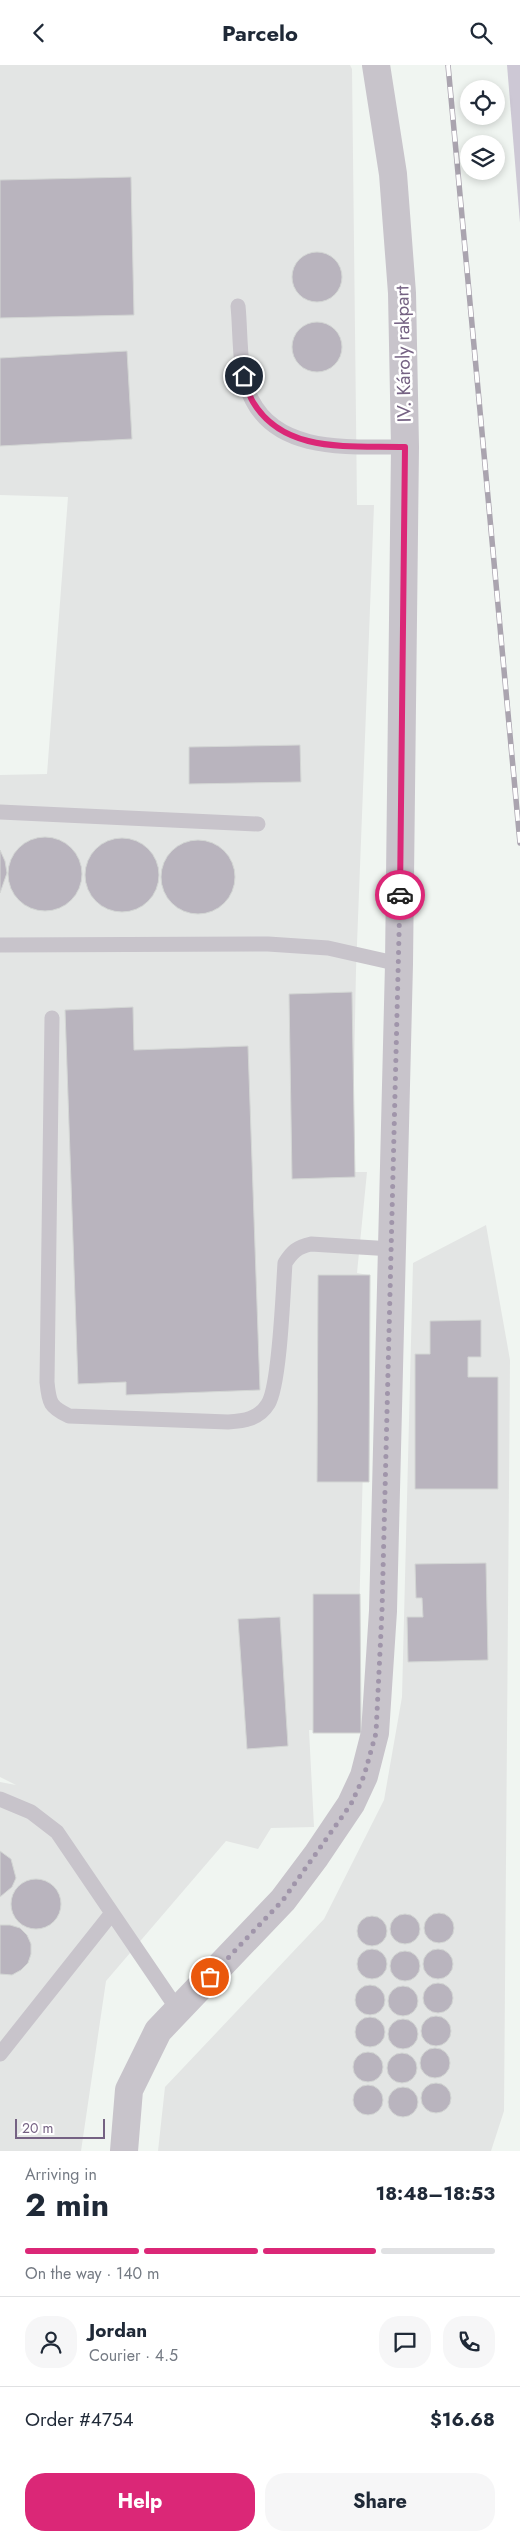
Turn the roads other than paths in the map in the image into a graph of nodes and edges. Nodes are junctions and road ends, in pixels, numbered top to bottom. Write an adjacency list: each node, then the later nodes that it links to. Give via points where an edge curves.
1 (376, 65): 3 (street, IV. Károly rakpart, via 393,174 399,243)
2 (238, 306): 3 (lane, via 244,376 252,401 281,432 307,443)
3 (405, 447): 7 (street, IV. Károly rakpart)
4 (0, 812): 5 (lane)
5 (258, 824)
6 (0, 945): 7 (lane, via 268,944 328,948)
7 (399, 964): 9 (street, IV. Károly rakpart)
8 (52, 1018): 9 (lane, via 47,1382 54,1409 69,1416 246,1421 258,1415 269,1403 275,1384 285,1263 292,1252 311,1245)
9 (392, 1249): 12 (street, IV. Károly rakpart, via 376,1733 351,1804 283,1900)
10 (0, 1799): 11 (lane, via 31,1813 57,1832)
11 (112, 1913): 12 (lane); 13 (lane)
12 (178, 2010): 14 (street, IV. Károly rakpart, via 158,2031 130,2090)
13 (0, 2054)
14 (124, 2151)

